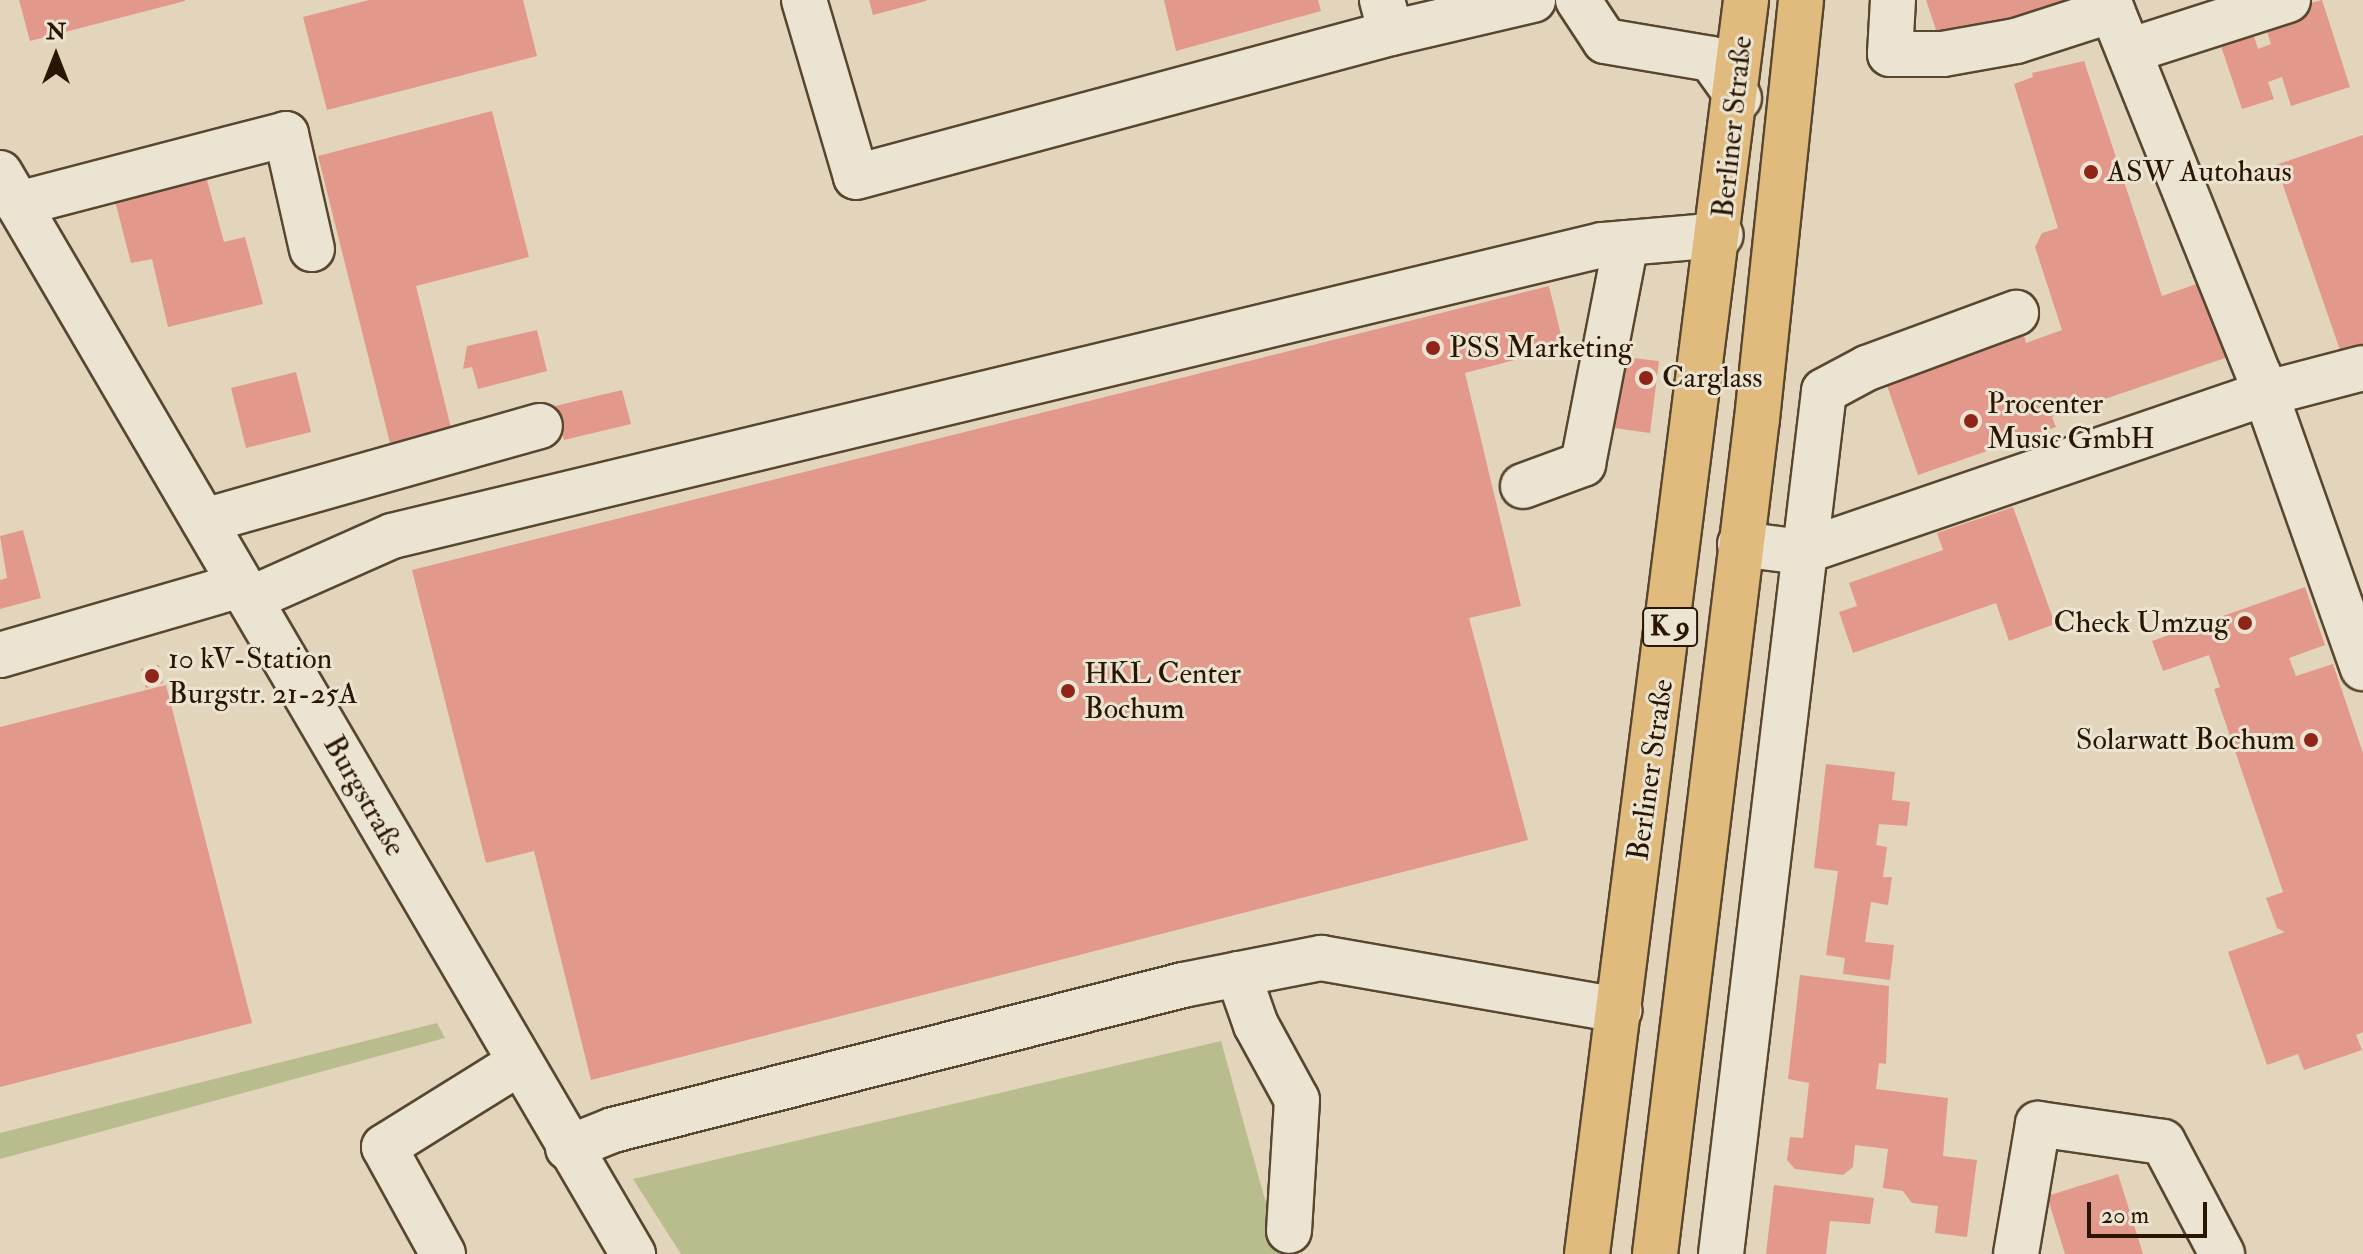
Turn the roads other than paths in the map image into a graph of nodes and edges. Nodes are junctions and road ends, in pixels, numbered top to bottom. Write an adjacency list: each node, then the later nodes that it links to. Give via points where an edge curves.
1 (804, 0): 9 (street, via 856,177)
2 (1533, 0): 9 (street)
3 (1578, 0): 11 (street, via 1605,41 1711,59)
4 (1746, 0): 11 (main road, Berliner Straße / K 9)
5 (1801, 0): 22 (main road, Berliner Straße / K 9)
6 (1893, 0): 8 (street, via 1890,54 1943,54 2016,41)
7 (2288, 0): 10 (street)
8 (2108, 5): 10 (street)
9 (1386, 17)
10 (2129, 51): 18 (street)
11 (1739, 98): 13 (main road, Berliner Straße / K 9)
12 (9, 188): 15 (street, via 286,134); 21 (street, Burgstraße)
13 (1721, 235): 14 (street); 28 (main road, Berliner Straße / K 9)
14 (1626, 243): 20 (street, via 1583,464); 24 (street, via 392,536)
15 (312, 249)
16 (2016, 313): 23 (street, via 1867,368 1824,391)
17 (2362, 370): 18 (street)
18 (2264, 394): 23 (street); 26 (street)
19 (540, 426): 21 (street)
20 (1523, 486)
21 (204, 521): 24 (street, Burgstraße)
22 (1740, 544): 23 (street); 35 (main road, Berliner Straße / K 9)
23 (1802, 552): 36 (street)
24 (245, 592): 25 (street); 29 (street, Burgstraße)
25 (0, 655)
26 (2363, 668)
27 (1238, 974): 28 (street, via 1321,958); 30 (street, via 613,1130); 31 (street, via 1256,1025 1297,1100)
28 (1620, 1010): 34 (main road, Berliner Straße / K 9)
29 (519, 1063): 30 (street, Burgstraße); 32 (street, via 384,1147)
30 (568, 1148): 33 (street, Burgstraße)
31 (1289, 1231)
32 (443, 1254)
33 (633, 1254)
34 (1587, 1254)
35 (1655, 1254)
36 (1721, 1254)
37 (2016, 1254): 38 (street, via 2038,1124 2163,1142)
38 (2222, 1254)

